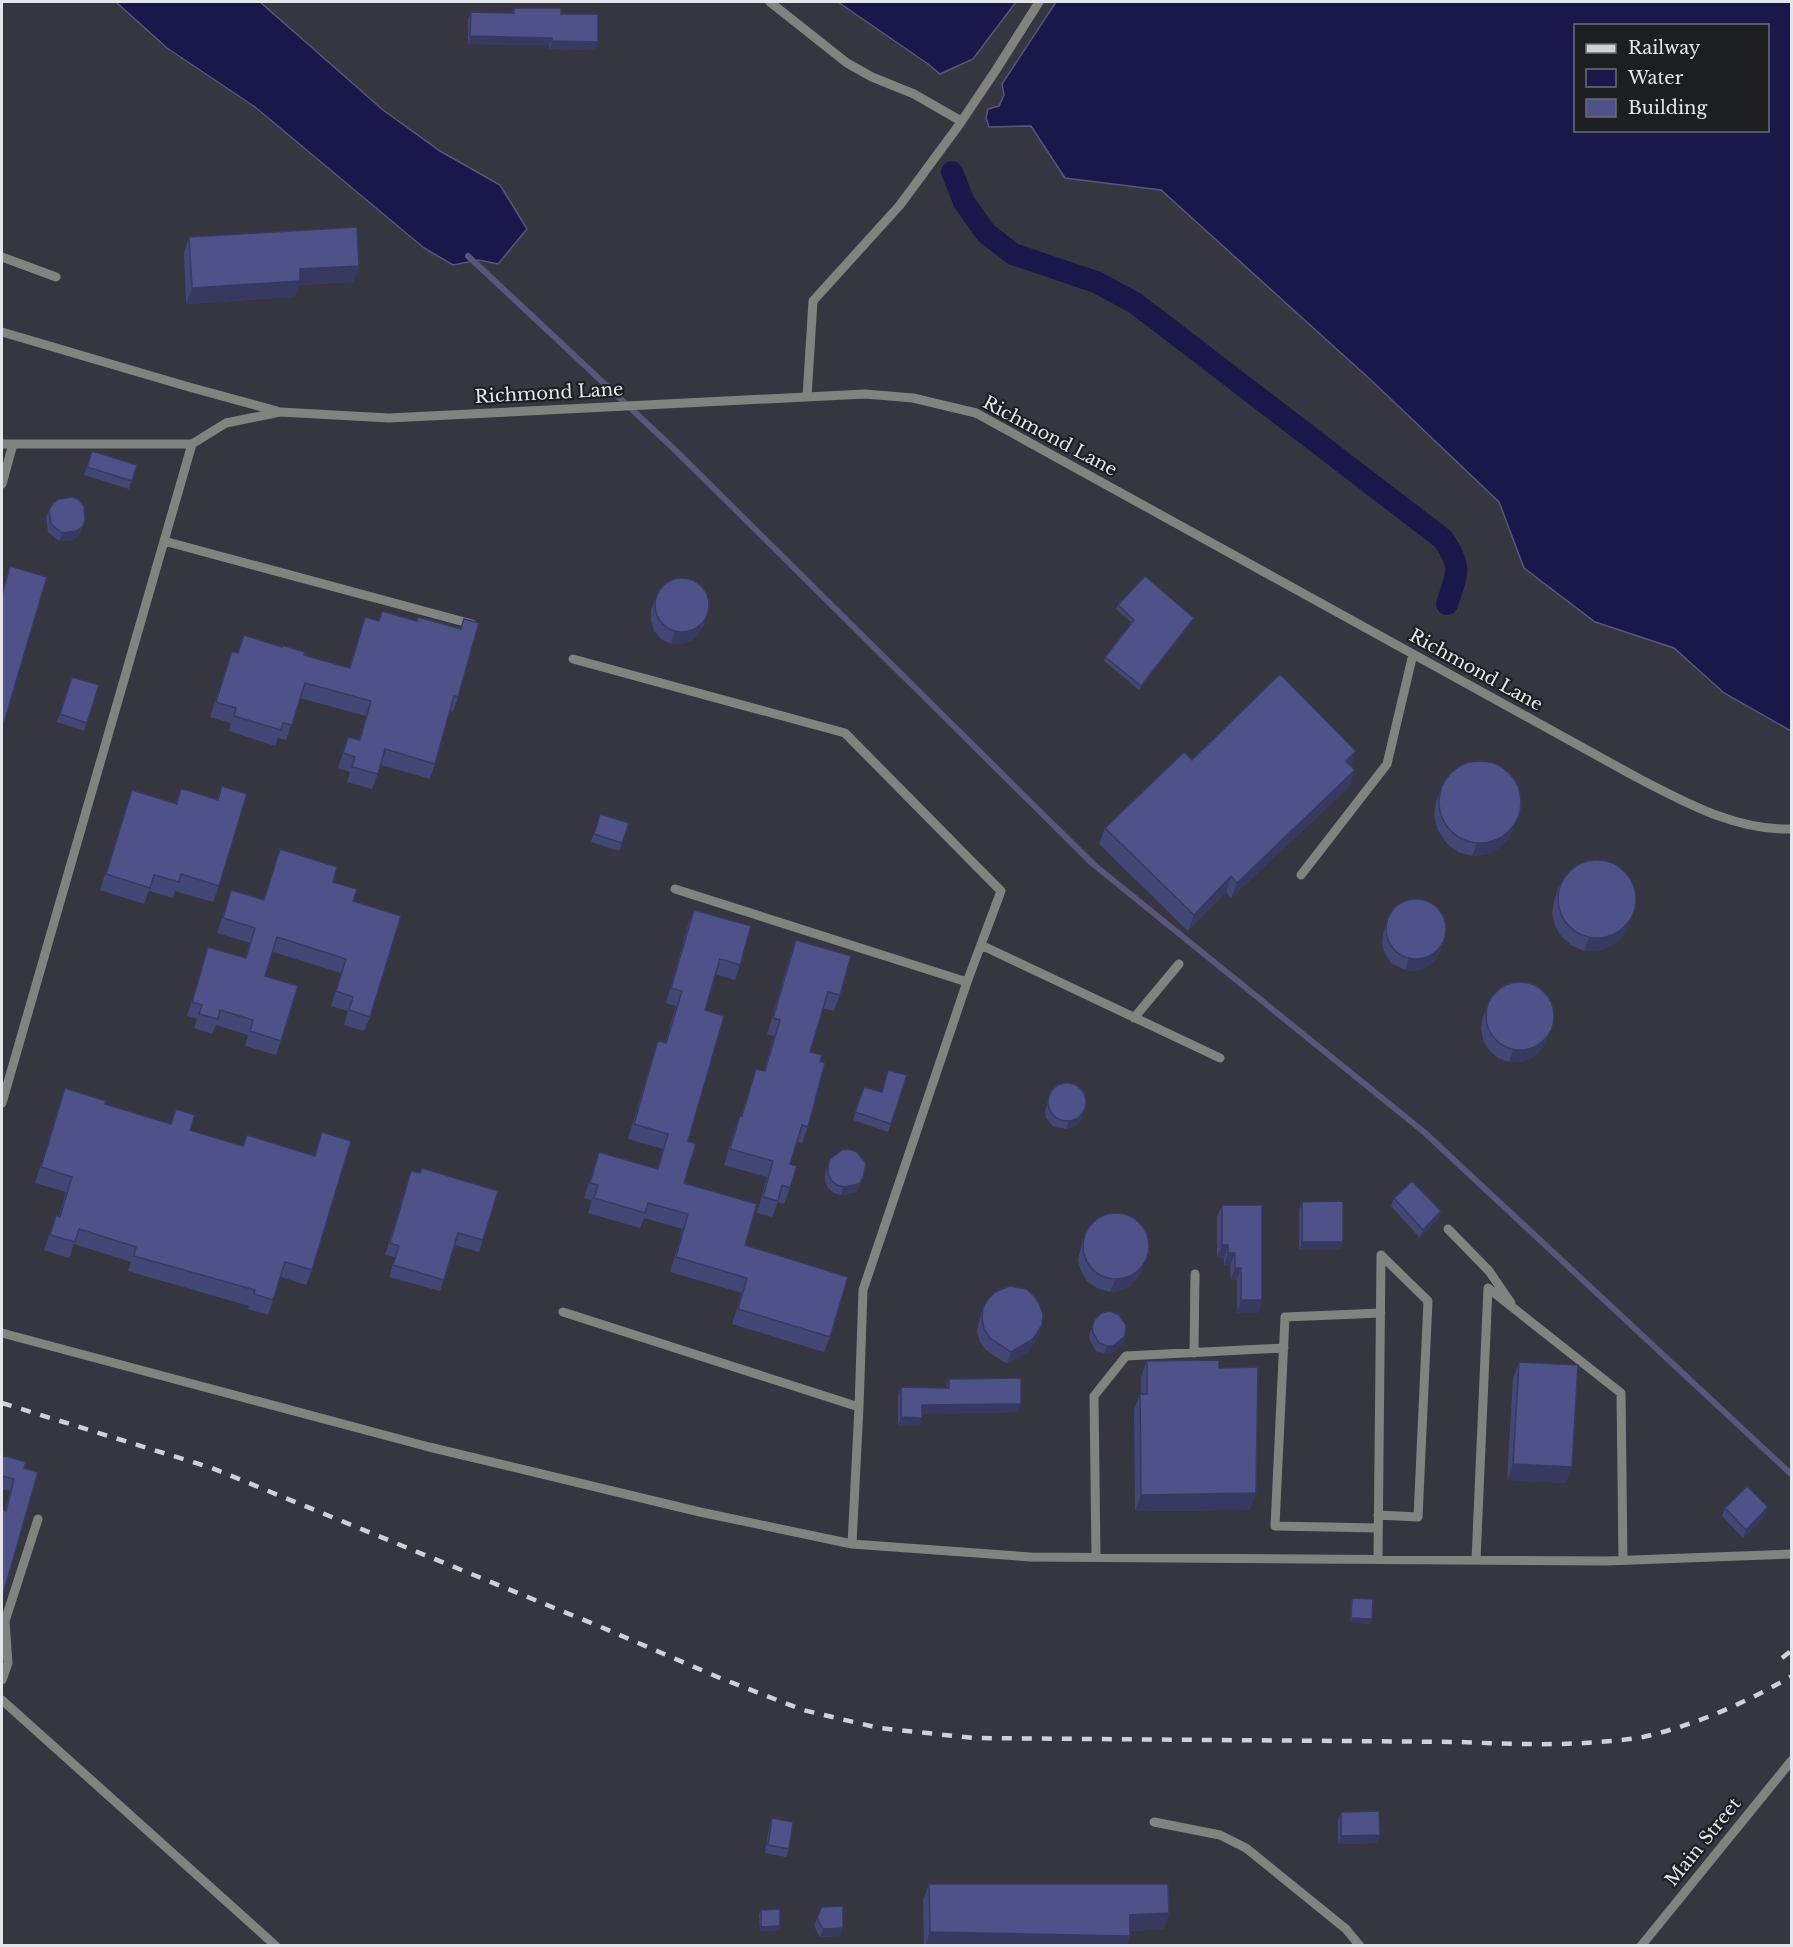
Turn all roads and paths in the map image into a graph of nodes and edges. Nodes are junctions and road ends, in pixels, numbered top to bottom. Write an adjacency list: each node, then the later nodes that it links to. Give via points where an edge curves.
1 (770, 2): 3 (lane, via 847,63)
2 (1039, 2): 3 (lane)
3 (961, 121): 7 (lane, via 900,205 813,301)
4 (2, 257): 5 (lane)
5 (56, 277)
6 (2, 332): 8 (lane)
7 (804, 397): 8 (lane, Richmond Lane, via 389,418); 15 (lane, Richmond Lane, via 865,394 914,398 976,413)
8 (280, 412): 11 (lane, Richmond Lane, via 226,423)
9 (2, 444): 10 (lane)
10 (13, 444): 11 (lane); 12 (lane)
11 (192, 444): 13 (lane)
12 (2, 484)
13 (164, 541): 14 (lane); 25 (lane)
14 (472, 624)
15 (1413, 654): 17 (lane, Richmond Lane, via 1705,813 1753,826); 18 (lane, via 1387,764)
16 (573, 659): 20 (lane, via 845,733 1001,891)
17 (1791, 829)
18 (1301, 875)
19 (675, 889): 22 (lane)
20 (981, 945): 22 (lane); 23 (lane)
21 (1179, 964): 23 (lane)
22 (967, 982): 34 (lane, via 863,1290)
23 (1134, 1018): 24 (lane)
24 (1220, 1058)
25 (2, 1103)
26 (1448, 1229): 28 (lane, via 1489,1271)
27 (1195, 1274): 33 (lane)
28 (1516, 1310): 42 (lane, via 1488,1288); 43 (lane, via 1621,1393)
29 (563, 1312): 34 (lane)
30 (1381, 1313): 32 (lane, via 1285,1317); 35 (lane); 35 (lane, via 1381,1255 1428,1301 1418,1517)
31 (2, 1333): 38 (lane, via 429,1447)
32 (1284, 1348): 33 (lane); 37 (lane, via 1275,1526)
33 (1194, 1353): 40 (lane, via 1125,1356 1095,1396)
34 (859, 1407): 38 (lane)
35 (1378, 1515): 37 (lane)
36 (38, 1519): 44 (lane, via 5,1621 8,1663)
37 (1378, 1528): 41 (lane)
38 (852, 1544): 40 (lane, via 1031,1557)
39 (1791, 1554): 43 (lane)
40 (1096, 1557): 41 (lane)
41 (1378, 1559): 42 (lane)
42 (1476, 1560): 43 (lane)
43 (1623, 1560)
44 (2, 1680)
45 (3, 1704): 48 (lane)
46 (1791, 1760): 50 (lane, Main Street)
47 (1154, 1822): 49 (lane, via 1220,1835 1246,1848 1346,1929)
48 (276, 1946)
49 (1360, 1946)
50 (1641, 1946)

